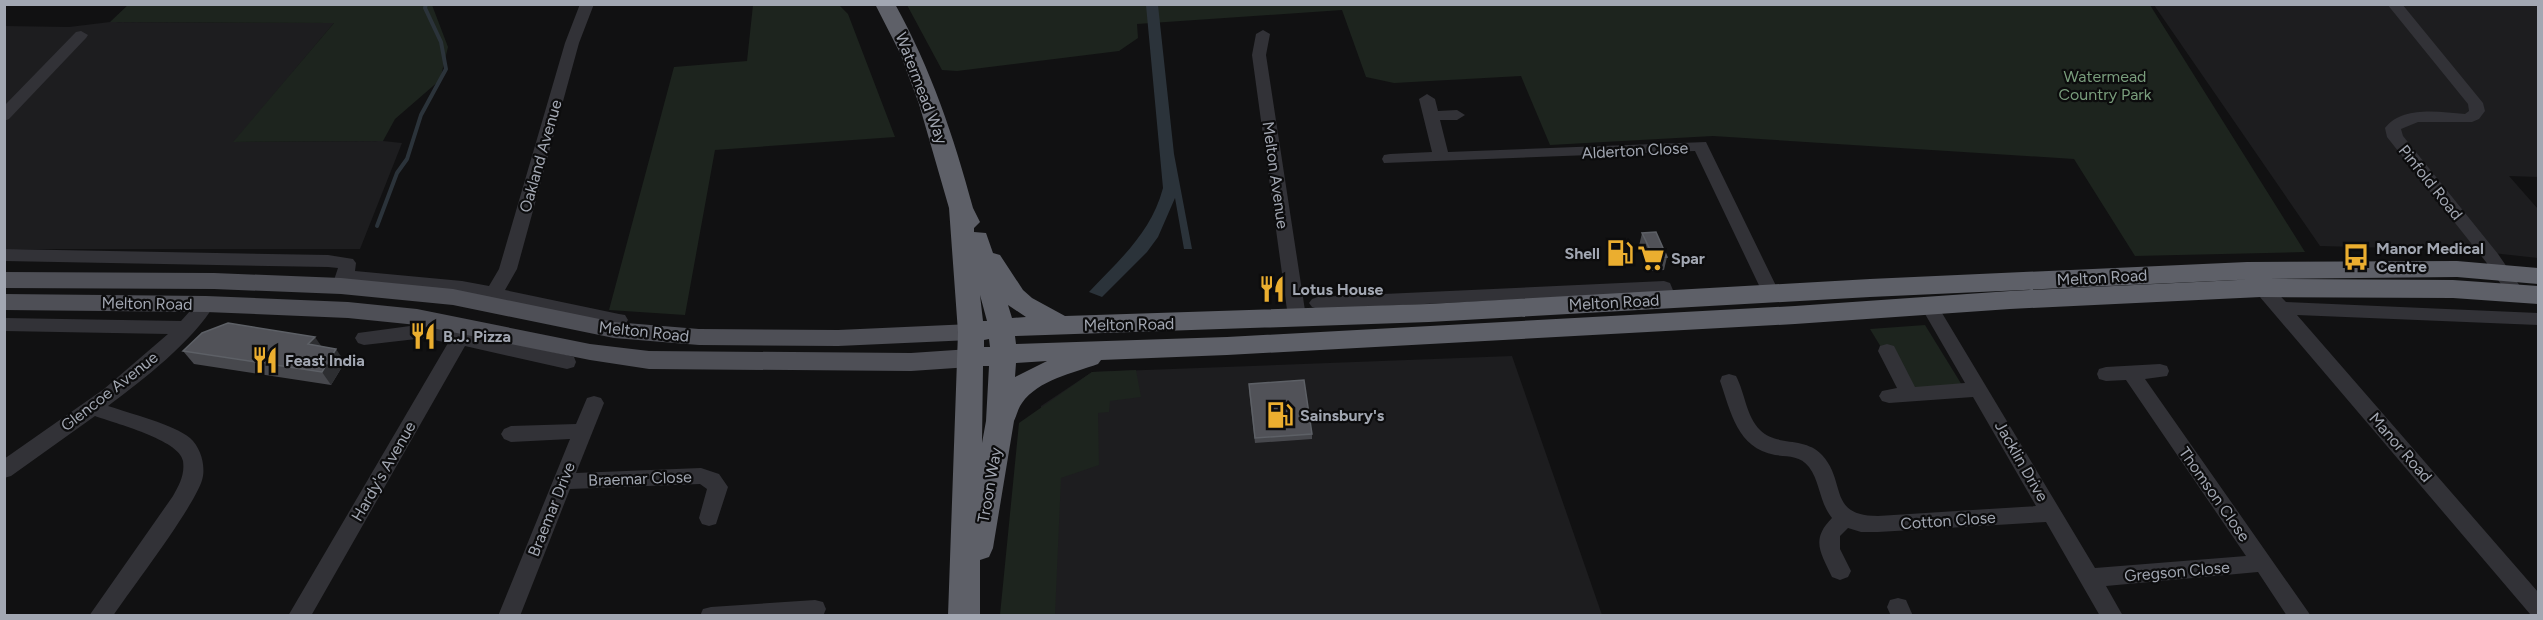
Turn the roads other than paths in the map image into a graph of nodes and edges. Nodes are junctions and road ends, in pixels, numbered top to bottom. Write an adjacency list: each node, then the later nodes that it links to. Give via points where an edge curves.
1 (587, 4): 23 (street, Oakland Avenue, via 508,269)
2 (885, 4): 12 (highway, Watermead Way, via 933,107)
3 (2394, 4): 19 (street, Pinfold Road, via 2475,103 2477,111 2467,119 2413,117 2393,128 2395,137)
4 (1263, 33): 31 (street, Melton Avenue, via 1259,55)
5 (81, 35): 8 (street)
6 (1427, 99): 9 (street)
7 (1457, 114): 9 (street)
8 (4, 116)
9 (1432, 116): 10 (street)
10 (1441, 157): 11 (street, Alderton Close); 20 (street, Alderton Close, via 1700,146)
11 (1390, 159)
12 (961, 208): 13 (highway, Watermead Way); 42 (highway, Watermead Way)
13 (976, 239): 36 (highway, Watermead Way, via 1014,296); 41 (highway, Watermead Way)
14 (4, 255): 18 (street, via 328,261 347,263)
15 (2538, 276): 19 (highway, Melton Road)
16 (15, 280): 18 (main road, Melton Road); 25 (main road, via 20,294 99,294)
17 (2254, 280): 19 (highway, Melton Road, via 2452,289); 21 (highway, Melton Road); 21 (highway, Melton Road, via 2010,300); 30 (street, Manor Road)
18 (344, 281): 23 (main road, Melton Road)
19 (2518, 286)
20 (1771, 294): 21 (highway, Melton Road); 22 (highway, Melton Road, via 1668,300)
21 (1926, 296): 33 (highway, Melton Road); 50 (street, Jacklin Drive)
22 (1582, 298): 28 (highway, Melton Road); 29 (street)
23 (490, 300): 35 (main road, Melton Road)
24 (4, 302): 25 (main road, Melton Road)
25 (100, 302): 27 (main road, Melton Road)
26 (1318, 303): 29 (street)
27 (206, 304): 38 (street, Glencoe Avenue); 39 (main road, Melton Road, via 417,317)
28 (1553, 306): 33 (highway, via 1555,313 1567,318 1632,317); 37 (highway, Melton Road)
29 (1367, 308): 31 (highway, Melton Road); 37 (highway, Melton Road)
30 (2281, 308): 32 (street); 67 (street, Manor Road)
31 (1297, 317): 36 (highway, Melton Road)
32 (2538, 319)
33 (1649, 323): 37 (highway, Melton Road)
34 (4, 324): 38 (street)
35 (617, 325): 42 (main road, Melton Road, via 736,338 848,338); 45 (main road)
36 (1061, 325): 41 (highway, Melton Road)
37 (1450, 325): 43 (highway, Melton Road, via 1227,346)
38 (184, 328): 55 (street, Glencoe Avenue)
39 (465, 333): 40 (street, via 425,331); 45 (main road, Melton Road); 46 (street); 70 (street, Hardy's Avenue)
40 (364, 338)
41 (1003, 341): 42 (highway, Melton Road); 43 (highway, Melton Road); 56 (highway, Troon Way)
42 (970, 345): 45 (main road, Melton Road, via 911,362 649,360); 73 (highway, Troon Way)
43 (1112, 349): 56 (highway, Melton Road, via 1026,383 1013,395)
44 (1887, 351): 52 (street)
45 (600, 353)
46 (567, 362)
47 (2160, 371): 48 (street)
48 (2131, 373): 49 (street); 64 (street, Thomson Close)
49 (2106, 374)
50 (1980, 389): 52 (street); 61 (street, Jacklin Drive)
51 (1738, 390): 63 (street, via 1746,426 1761,442 1797,448 1817,463 1833,505)
52 (1910, 394): 53 (street)
53 (1890, 396)
54 (594, 403): 57 (street, Braemar Drive)
55 (91, 407): 59 (street, Glencoe Avenue); 69 (street, via 170,436 184,444 193,459 193,478 180,502)
56 (1000, 421): 73 (highway, Troon Way)
57 (583, 431): 58 (street); 60 (street, Braemar Drive)
58 (511, 434)
59 (4, 470)
60 (563, 481): 62 (street, Braemar Close, via 701,476 718,487); 71 (street, Braemar Drive)
61 (2052, 513): 63 (street, Cotton Close, via 1878,524 1861,524); 66 (street, Jacklin Drive)
62 (709, 518)
63 (1845, 518): 65 (street, via 1830,533 1829,549)
64 (2263, 563): 66 (street, Gregson Close); 75 (street, Thomson Close)
65 (1840, 571)
66 (2090, 578): 74 (street, Jacklin Drive)
67 (2538, 608)
68 (815, 609): 72 (street)
69 (100, 615)
70 (299, 615)
71 (508, 615)
72 (711, 615)
73 (964, 615)
74 (2112, 615)
75 (2300, 615)

